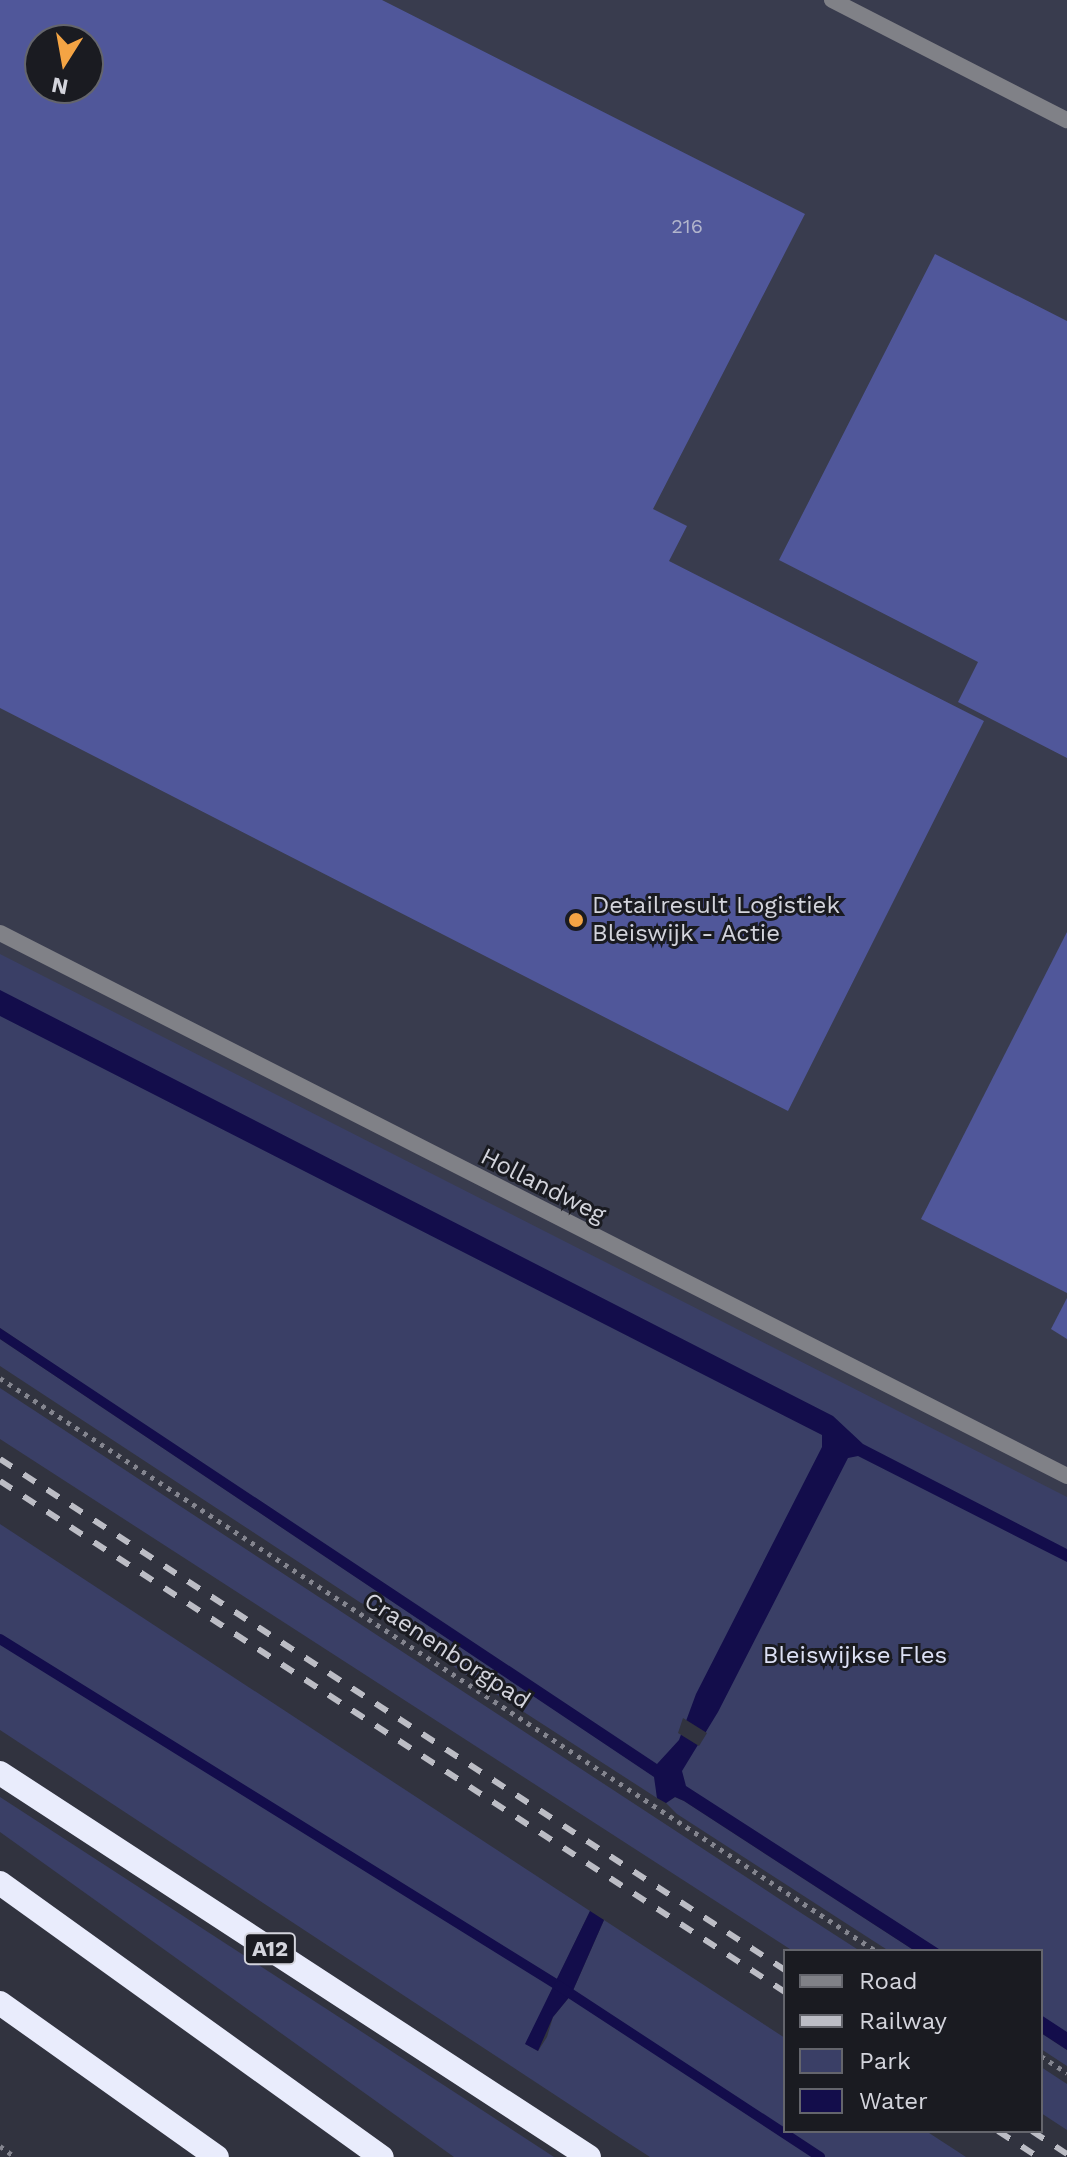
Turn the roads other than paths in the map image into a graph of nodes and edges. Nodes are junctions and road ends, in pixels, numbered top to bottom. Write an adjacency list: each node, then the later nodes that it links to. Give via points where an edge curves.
1 (832, 0): 2 (street)
2 (1067, 120)
3 (0, 933): 4 (street, Hollandweg)
4 (1067, 1476)
5 (0, 1773): 10 (highway, A12)
6 (0, 1883): 9 (highway)
7 (0, 2003): 8 (highway)
8 (217, 2157)
9 (382, 2157)
10 (589, 2157)

